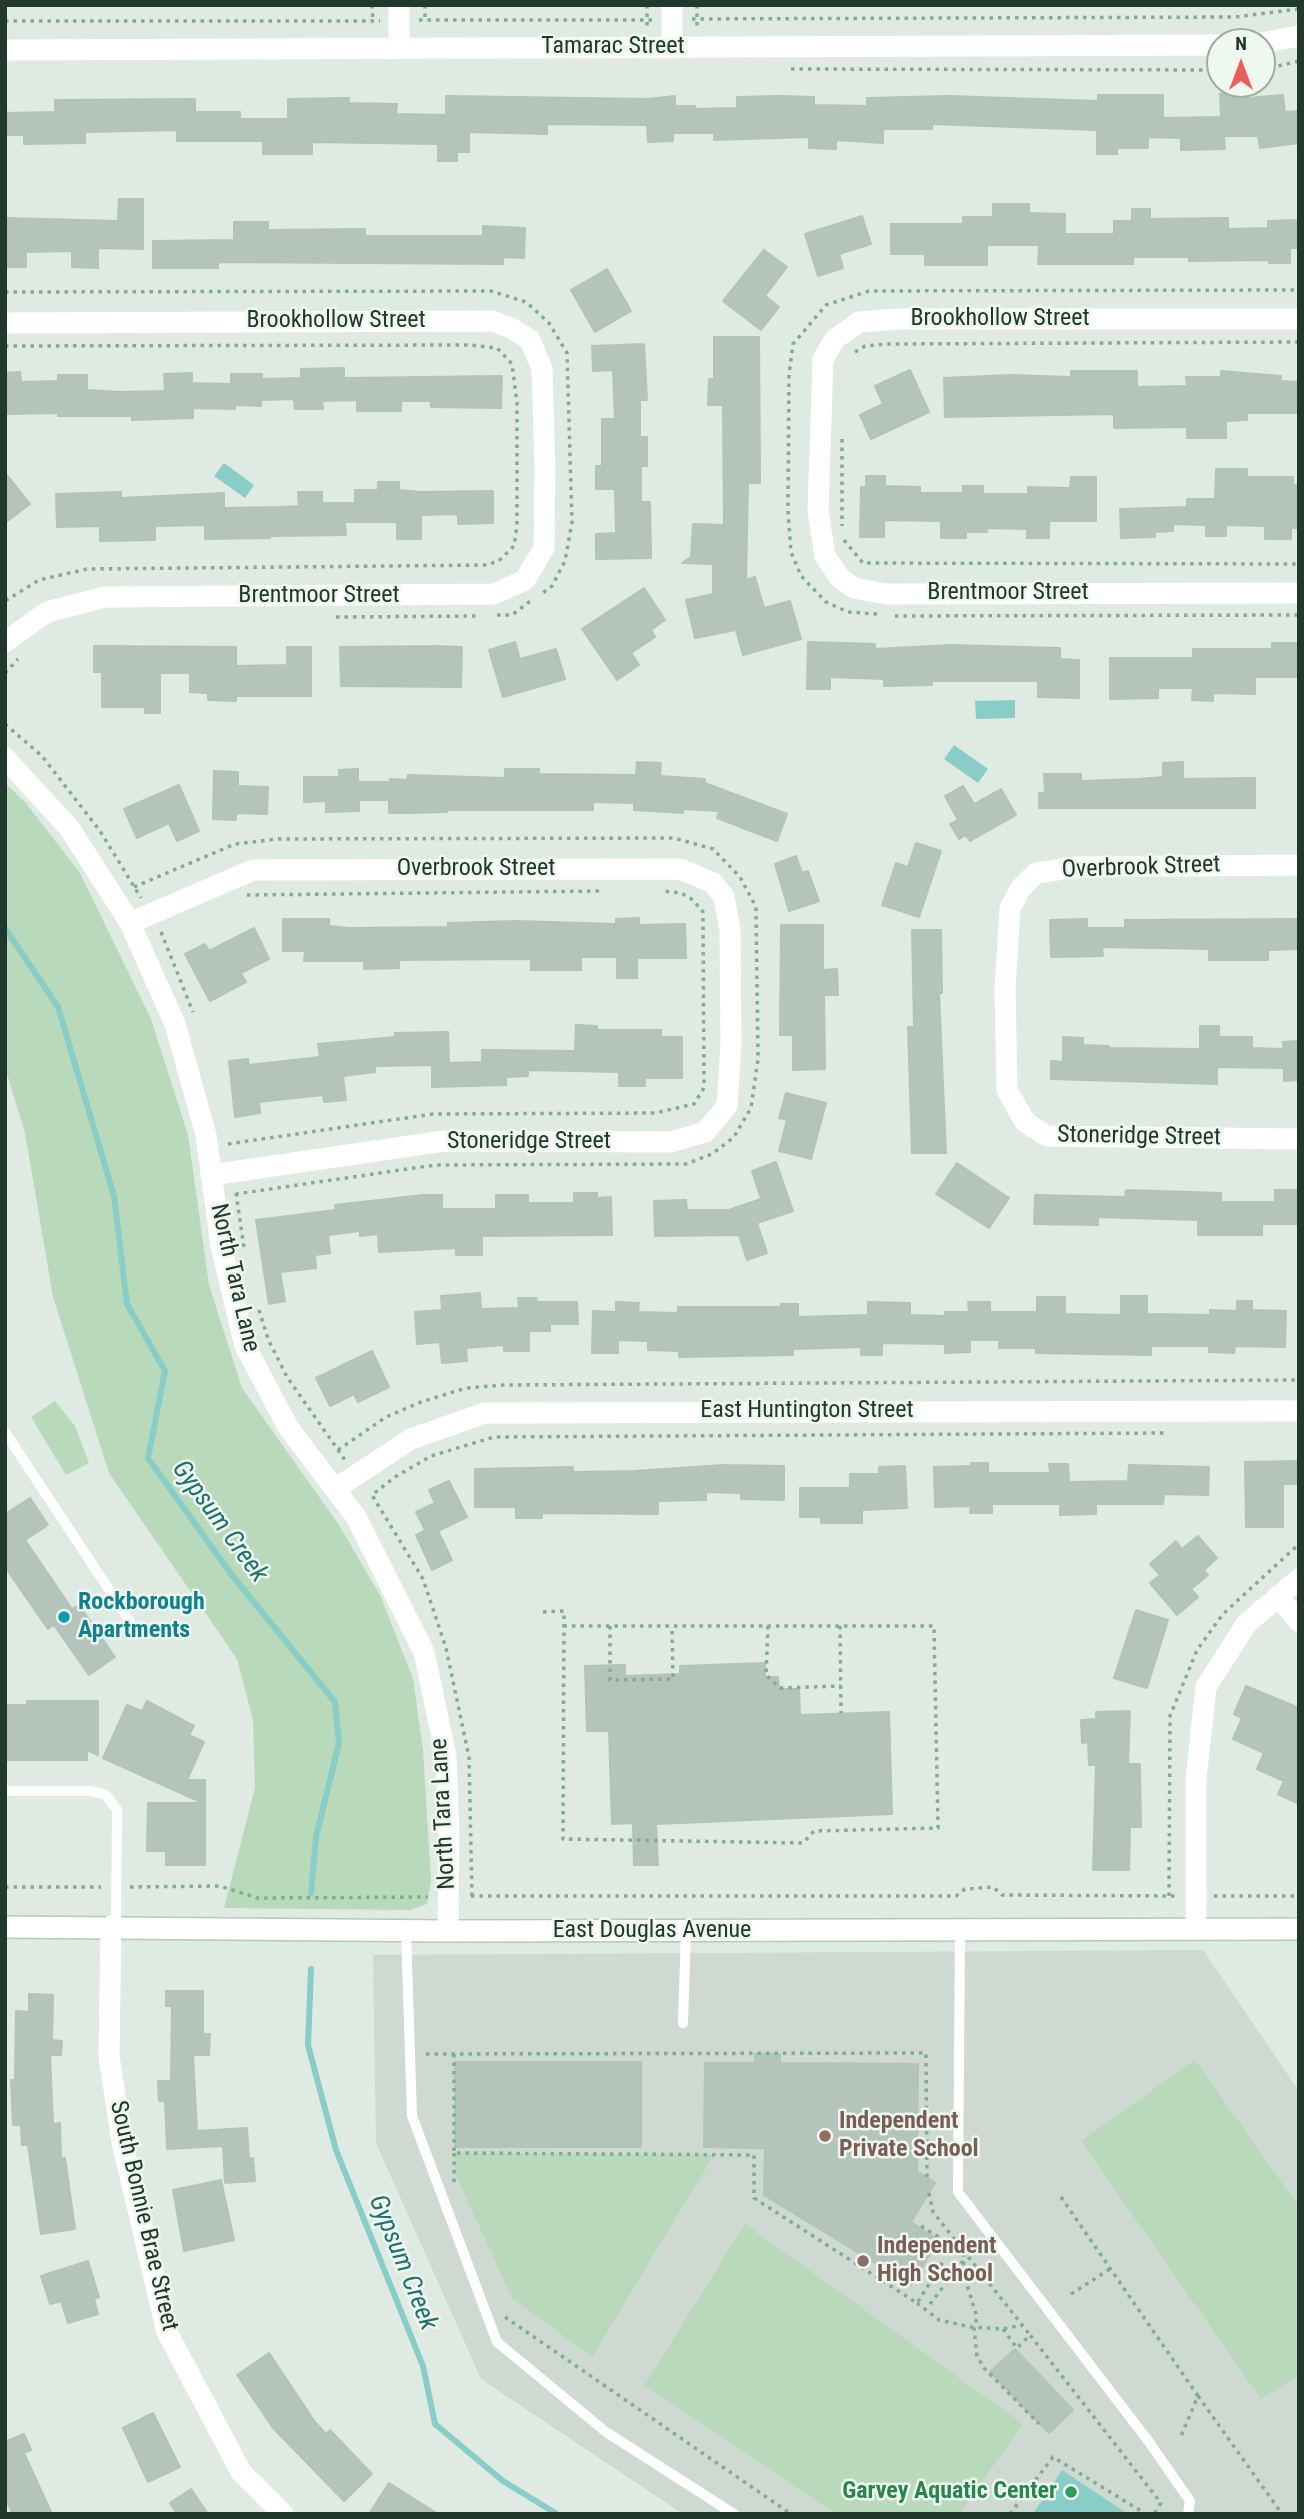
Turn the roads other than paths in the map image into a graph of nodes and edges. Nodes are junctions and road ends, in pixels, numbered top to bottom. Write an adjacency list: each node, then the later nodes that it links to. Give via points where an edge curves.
1 (399, 5): 7 (street)
2 (672, 5): 6 (street)
3 (1299, 36): 4 (street)
4 (1276, 40)
5 (1206, 45): 6 (street, Tamarac Street)
6 (671, 46): 7 (street, Tamarac Street)
7 (399, 48): 8 (street, Tamarac Street)
8 (5, 50)
9 (1299, 319): 11 (street, Brookhollow Street, via 859,322 835,339 823,359)
10 (5, 323): 12 (street, Brookhollow Street, via 492,321 530,340 542,369)
11 (819, 464): 13 (street, Brentmoor Street, via 818,511 825,556 839,578 853,588 886,594)
12 (545, 469): 14 (street, Brentmoor Street, via 544,548 525,580 494,594 105,597 47,612)
13 (1299, 593)
14 (5, 642)
15 (5, 758): 17 (street, North Tara Lane, via 69,830)
16 (1299, 865): 19 (street, Overbrook Street, via 1076,867 1036,873 1010,908)
17 (130, 923): 18 (street, Overbrook Street, via 253,870 680,869 713,883 724,897 730,929); 21 (street, North Tara Lane, via 175,1024 206,1135)
18 (731, 996): 21 (street, Stoneridge Street, via 727,1106 705,1132 671,1142 444,1141)
19 (1006, 1000): 20 (street, Stoneridge Street, via 1007,1090 1025,1122 1046,1136)
20 (1299, 1139)
21 (211, 1175): 24 (street, North Tara Lane, via 221,1246 246,1346 288,1427)
22 (1299, 1411): 24 (street, East Huntington Street, via 485,1413 411,1439)
23 (5, 1432): 28 (lane)
24 (335, 1489): 36 (street, North Tara Lane, via 356,1517 424,1652 446,1756)
25 (1299, 1579): 26 (street)
26 (1278, 1596): 27 (street); 33 (street, via 1247,1623 1206,1686 1196,1779)
27 (1299, 1622)
28 (133, 1626)
29 (5, 1791): 30 (lane, via 106,1795 117,1810)
30 (113, 1926): 31 (street, East Douglas Avenue); 35 (street, East Douglas Avenue); 39 (street, South Bonnie Brae Street, via 109,2056 122,2142 167,2332 241,2472)
31 (5, 1927)
32 (960, 1929): 33 (street, East Douglas Avenue); 37 (street, East Douglas Avenue); 41 (lane, via 958,2192 1149,2442 1190,2501)
33 (1196, 1929): 34 (street, East Douglas Avenue)
34 (1299, 1929)
35 (406, 1931): 36 (street, East Douglas Avenue); 40 (lane, via 412,2116 497,2342 606,2432)
36 (448, 1931): 37 (street, East Douglas Avenue)
37 (686, 1931): 38 (lane)
38 (683, 2023)
39 (283, 2514)
40 (734, 2514)
41 (1188, 2514)

